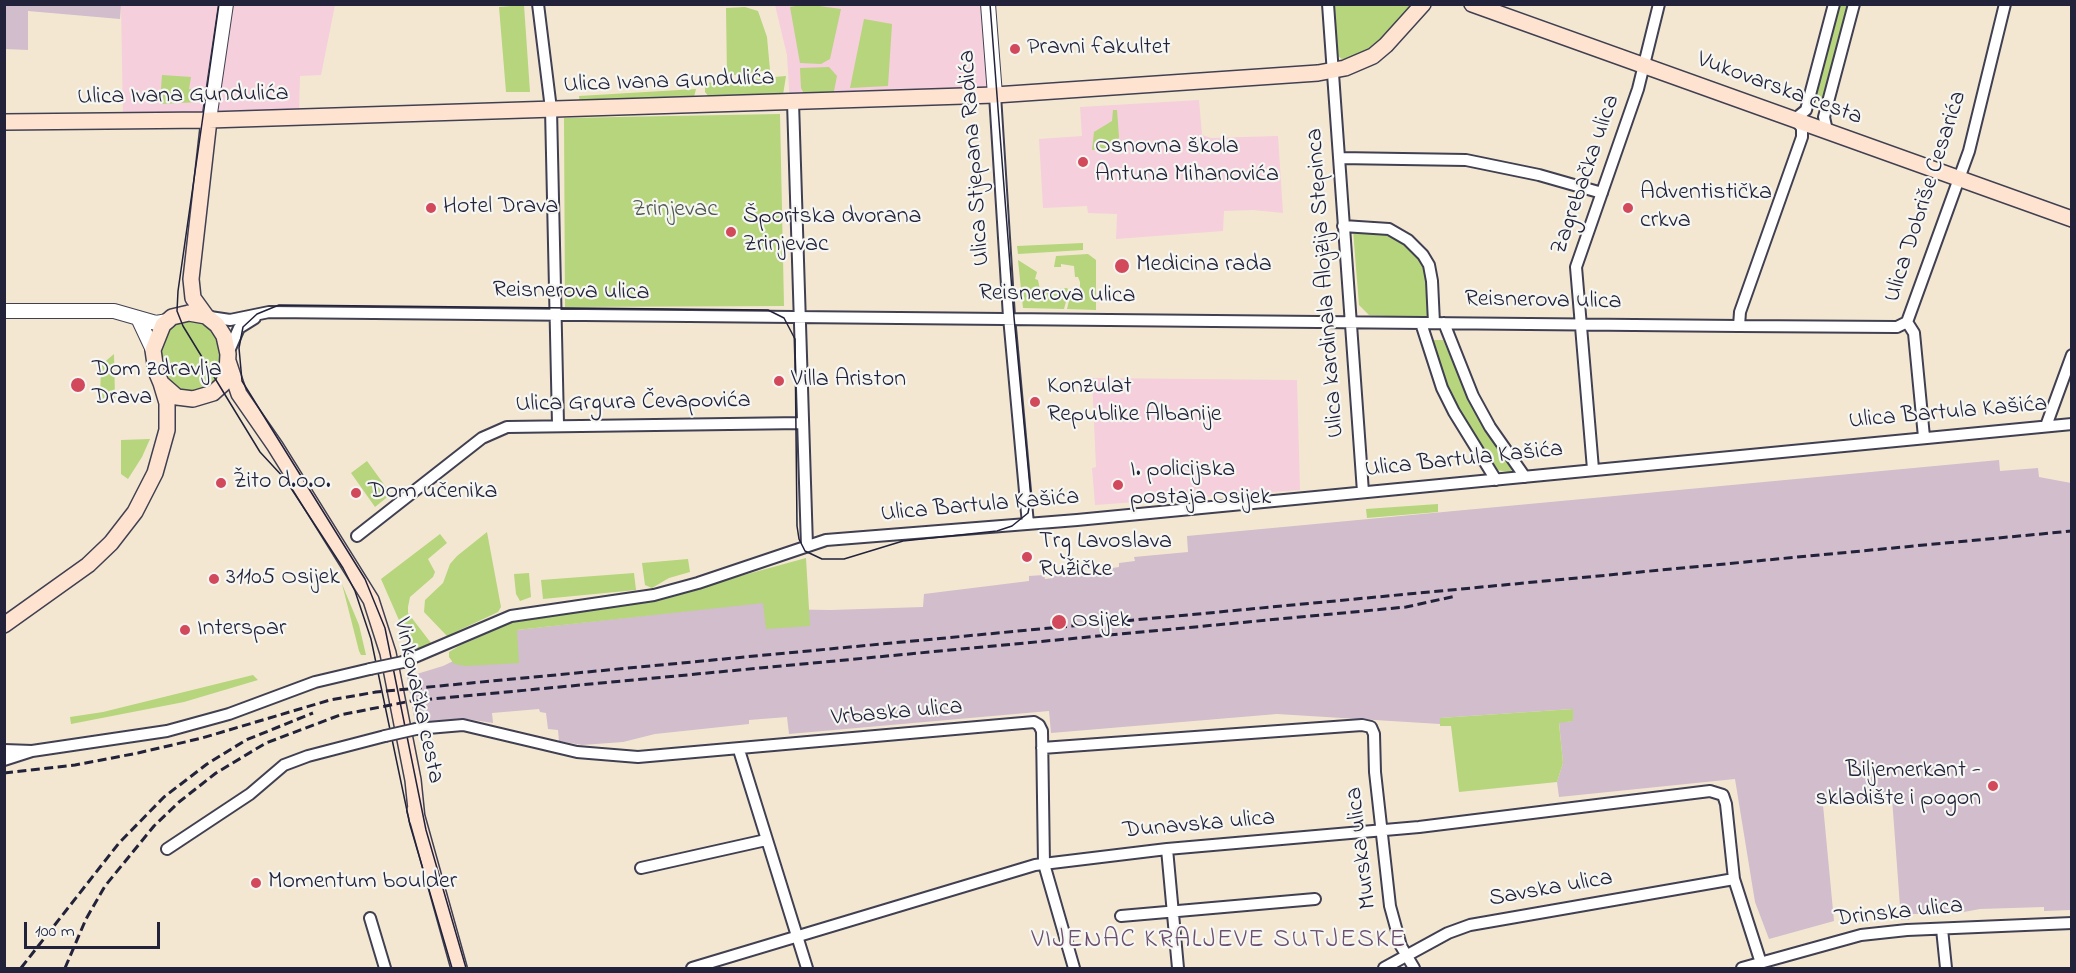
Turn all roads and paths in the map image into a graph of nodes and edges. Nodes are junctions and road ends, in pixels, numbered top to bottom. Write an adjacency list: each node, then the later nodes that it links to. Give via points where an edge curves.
1 (226, 4): 17 (street)
2 (538, 4): 15 (street)
3 (988, 4): 13 (street, Ulica Stjepana Radića)
4 (1328, 4): 12 (street)
5 (1423, 4): 12 (main road, Ulica Ivana Gundulića, via 1378,52)
6 (1472, 4): 11 (main road, Vukovarska cesta)
7 (1659, 4): 11 (street, Zagrebačka ulica)
8 (1834, 4): 16 (street, via 1809,101)
9 (1854, 4): 19 (street, via 1824,117)
10 (2005, 4): 21 (street, Ulica Dobriše Cesarića)
11 (1645, 67): 16 (main road, Vukovarska cesta); 22 (street, Zagrebačka ulica)
12 (1333, 71): 13 (main road, Ulica Ivana Gundulića); 20 (street, Ulica kardinala Alojzija Stepinca)
13 (995, 95): 14 (main road, Ulica Ivana Gundulića); 30 (street, Ulica Stjepana Radića)
14 (793, 102): 15 (main road, Ulica Ivana Gundulića); 32 (street)
15 (551, 109): 17 (main road, Ulica Ivana Gundulića); 28 (street)
16 (1795, 119): 19 (main road, Vukovarska cesta); 39 (street, via 1802,128 1802,137 1740,312)
17 (209, 120): 18 (main road, Ulica Ivana Gundulića); 25 (main road)
18 (4, 123)
19 (1827, 131): 21 (main road, Vukovarska cesta)
20 (1339, 158): 22 (street, via 1466,160); 24 (street, Ulica kardinala Alojzija Stepinca)
21 (1960, 179): 23 (main road, Vukovarska cesta); 36 (street, Ulica Dobriše Cesarića)
22 (1602, 193): 38 (street, Zagrebačka ulica, via 1576,267)
23 (2072, 219)
24 (1343, 226): 34 (street, Ulica kardinala Alojzija Stepinca); 37 (street, via 1389,229 1423,255 1429,265)
25 (191, 279): 29 (main road, via 193,298); 33 (main road, via 183,302)
26 (4, 311): 31 (street, via 114,311)
27 (270, 312): 28 (street, Reisnerova ulica); 29 (street, Reisnerova ulica, via 230,320); 42 (street, via 239,328 232,338)
28 (557, 315): 32 (street, Reisnerova ulica); 49 (street)
29 (206, 316): 33 (main road, via 189,313); 42 (main road, via 221,330)
30 (1009, 317): 32 (street, Reisnerova ulica); 34 (street, Reisnerova ulica); 57 (street, Ulica Stjepana Radića)
31 (138, 318): 33 (street, via 156,323); 40 (street)
32 (799, 318): 48 (street)
33 (170, 319): 40 (main road, via 156,336)
34 (1350, 322): 35 (street, Reisnerova ulica); 56 (street, Ulica kardinala Alojzija Stepinca)
35 (1421, 322): 37 (street, Reisnerova ulica); 55 (street, via 1446,397)
36 (1907, 322): 39 (street, Reisnerova ulica, via 1897,327); 52 (street, Ulica Dobriše Cesarića, via 1914,338)
37 (1439, 323): 38 (street, Reisnerova ulica); 54 (street, via 1490,427)
38 (1581, 324): 39 (street, Reisnerova ulica); 53 (street, Zagrebačka ulica)
39 (1739, 326)
40 (153, 350): 43 (main road)
41 (2072, 355): 51 (street)
42 (228, 358): 44 (main road, via 223,384); 46 (main road, Vinkovačka cesta, via 235,386)
43 (161, 383): 45 (main road, via 171,394); 47 (main road)
44 (209, 395): 45 (main road); 46 (main road, via 227,395)
45 (193, 399): 47 (main road, via 178,408)
46 (249, 407): 83 (main road, Vinkovačka cesta, via 348,564 375,641 403,768)
47 (168, 422): 60 (main road, via 155,473 121,531 88,566)
48 (803, 423): 49 (street, Ulica Grgura Čevapovića); 59 (street)
49 (558, 424): 58 (street, Ulica Grgura Čevapovića, via 495,430 414,488)
50 (2072, 424): 51 (street, Ulica Bartula Kašića)
51 (2046, 426): 52 (street, Ulica Bartula Kašića)
52 (1924, 437): 53 (street, Ulica Bartula Kašića)
53 (1593, 469): 54 (street, Ulica Bartula Kašića)
54 (1525, 477): 55 (street, Ulica Bartula Kašića)
55 (1496, 480): 56 (street, Ulica Bartula Kašića)
56 (1363, 492): 57 (street, Ulica Bartula Kašića)
57 (1028, 524): 59 (street, Ulica Bartula Kašića, via 826,540)
58 (357, 536)
59 (807, 546): 64 (street, Ulica Bartula Kašića, bridge, via 663,593 511,616 403,662 296,689 229,714 167,731)
60 (4, 625)
61 (1042, 748): 63 (street, Vrbaska ulica, via 1041,728 1031,722); 66 (street, Murska ulica, via 1362,724 1371,727 1374,734); 70 (street)
62 (4, 750): 64 (street)
63 (739, 750): 67 (street); 68 (street, Vrbaska ulica, bridge, via 616,757 577,752 463,725 416,729 316,753 284,765 250,794)
64 (32, 751): 65 (street)
65 (4, 760)
66 (1381, 831): 69 (street, Dunavska ulica); 72 (street, Dunavska ulica, via 1710,791 1723,795); 80 (street, Murska ulica, via 1389,906)
67 (766, 840): 71 (street); 79 (street)
68 (167, 849)
69 (1167, 849): 70 (street, Dunavska ulica); 74 (street)
70 (1044, 864): 79 (street, Dunavska ulica); 86 (street)
71 (641, 868)
72 (1734, 879): 80 (street, Savska ulica, via 1470,925); 81 (street)
73 (1315, 899): 74 (street)
74 (1173, 910): 75 (street); 87 (street)
75 (1121, 916)
76 (370, 918): 82 (street)
77 (2069, 924): 78 (street, Drinska ulica)
78 (1942, 929): 81 (street, Drinska ulica, via 1861,935); 91 (street)
79 (796, 935): 84 (street, Dunavska ulica); 85 (street)
80 (1407, 955): 88 (street, Savska ulica); 89 (street, Murska ulica)
81 (1761, 963): 90 (street, Drinska ulica)
82 (385, 969)
83 (459, 969)
84 (692, 969)
85 (807, 969)
86 (1074, 969)
87 (1178, 969)
88 (1384, 969)
89 (1414, 969)
90 (1742, 969)
91 (1946, 969)

